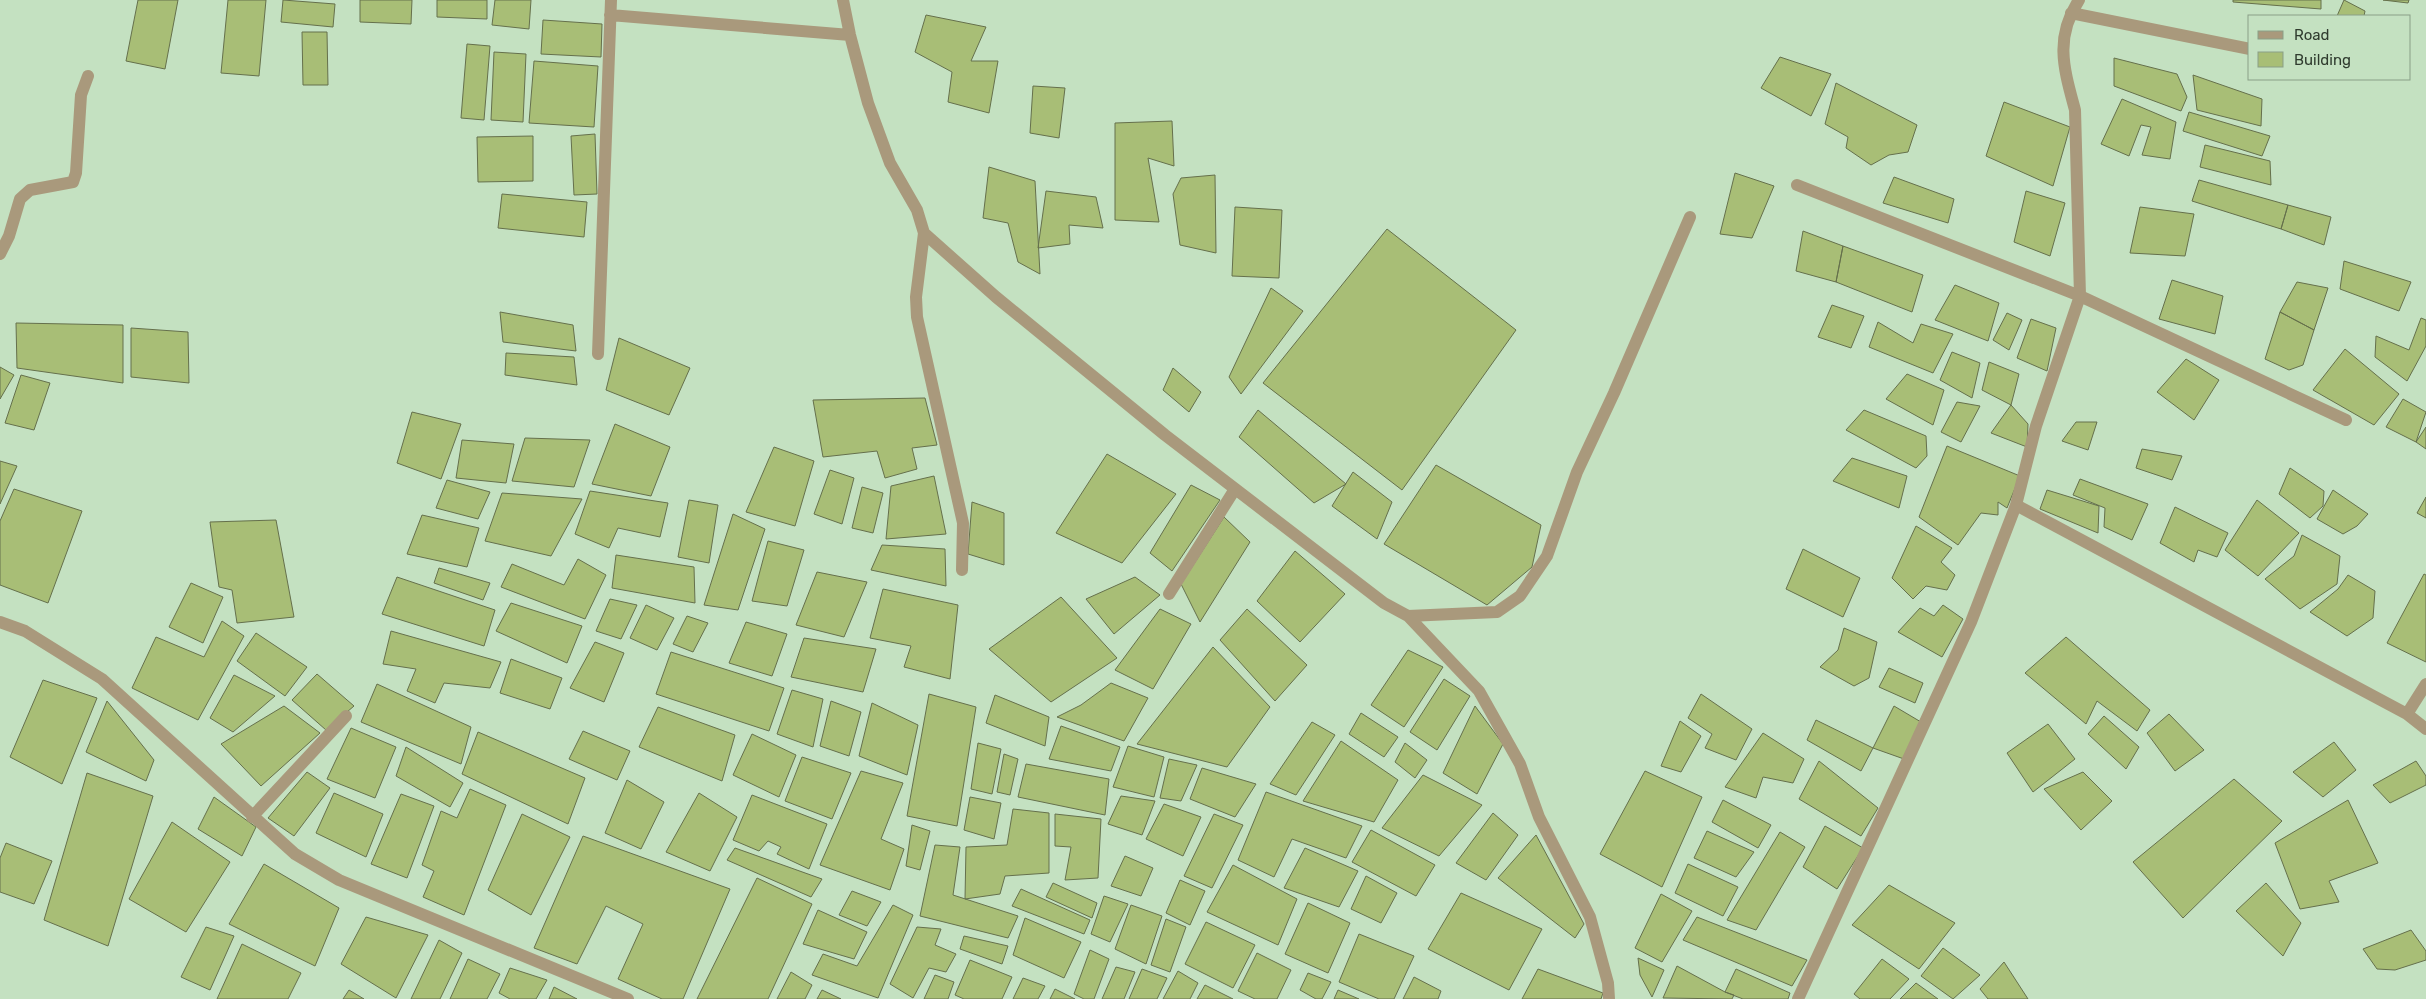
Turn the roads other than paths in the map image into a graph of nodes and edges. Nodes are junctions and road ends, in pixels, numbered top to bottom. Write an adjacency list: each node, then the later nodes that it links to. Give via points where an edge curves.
1 (611, 0): 5 (street)
2 (843, 0): 6 (street)
3 (2080, 0): 4 (street)
4 (2071, 13): 7 (street); 13 (street, via 2062,44 2075,110)
5 (610, 15): 6 (street); 14 (street)
6 (850, 36): 11 (street, via 868,102 890,163 917,210)
7 (2248, 49)
8 (88, 76): 12 (street, via 81,95 73,182 30,190 20,198)
9 (1797, 186): 13 (street)
10 (1690, 217): 20 (street, via 1577,472 1547,556 1520,596 1497,612)
11 (924, 233): 16 (street, via 996,297); 18 (street, via 916,297 917,317 963,522)
12 (0, 254)
13 (2080, 296): 15 (street); 17 (street, via 2036,426)
14 (598, 354)
15 (2346, 420)
16 (1235, 489): 19 (street); 20 (street, via 1384,604)
17 (2016, 505): 23 (street); 29 (street, via 1971,622)
18 (962, 570)
19 (1169, 594)
20 (1408, 616): 28 (street, via 1479,691 1520,764 1539,817 1590,917 1608,983)
21 (0, 622): 26 (street, via 25,630 102,679)
22 (2426, 684): 23 (street)
23 (2407, 714): 25 (street)
24 (346, 716): 26 (street)
25 (2426, 729)
26 (252, 817): 27 (street, via 295,854 339,880)
27 (628, 999)
28 (1608, 999)
29 (1798, 999)

